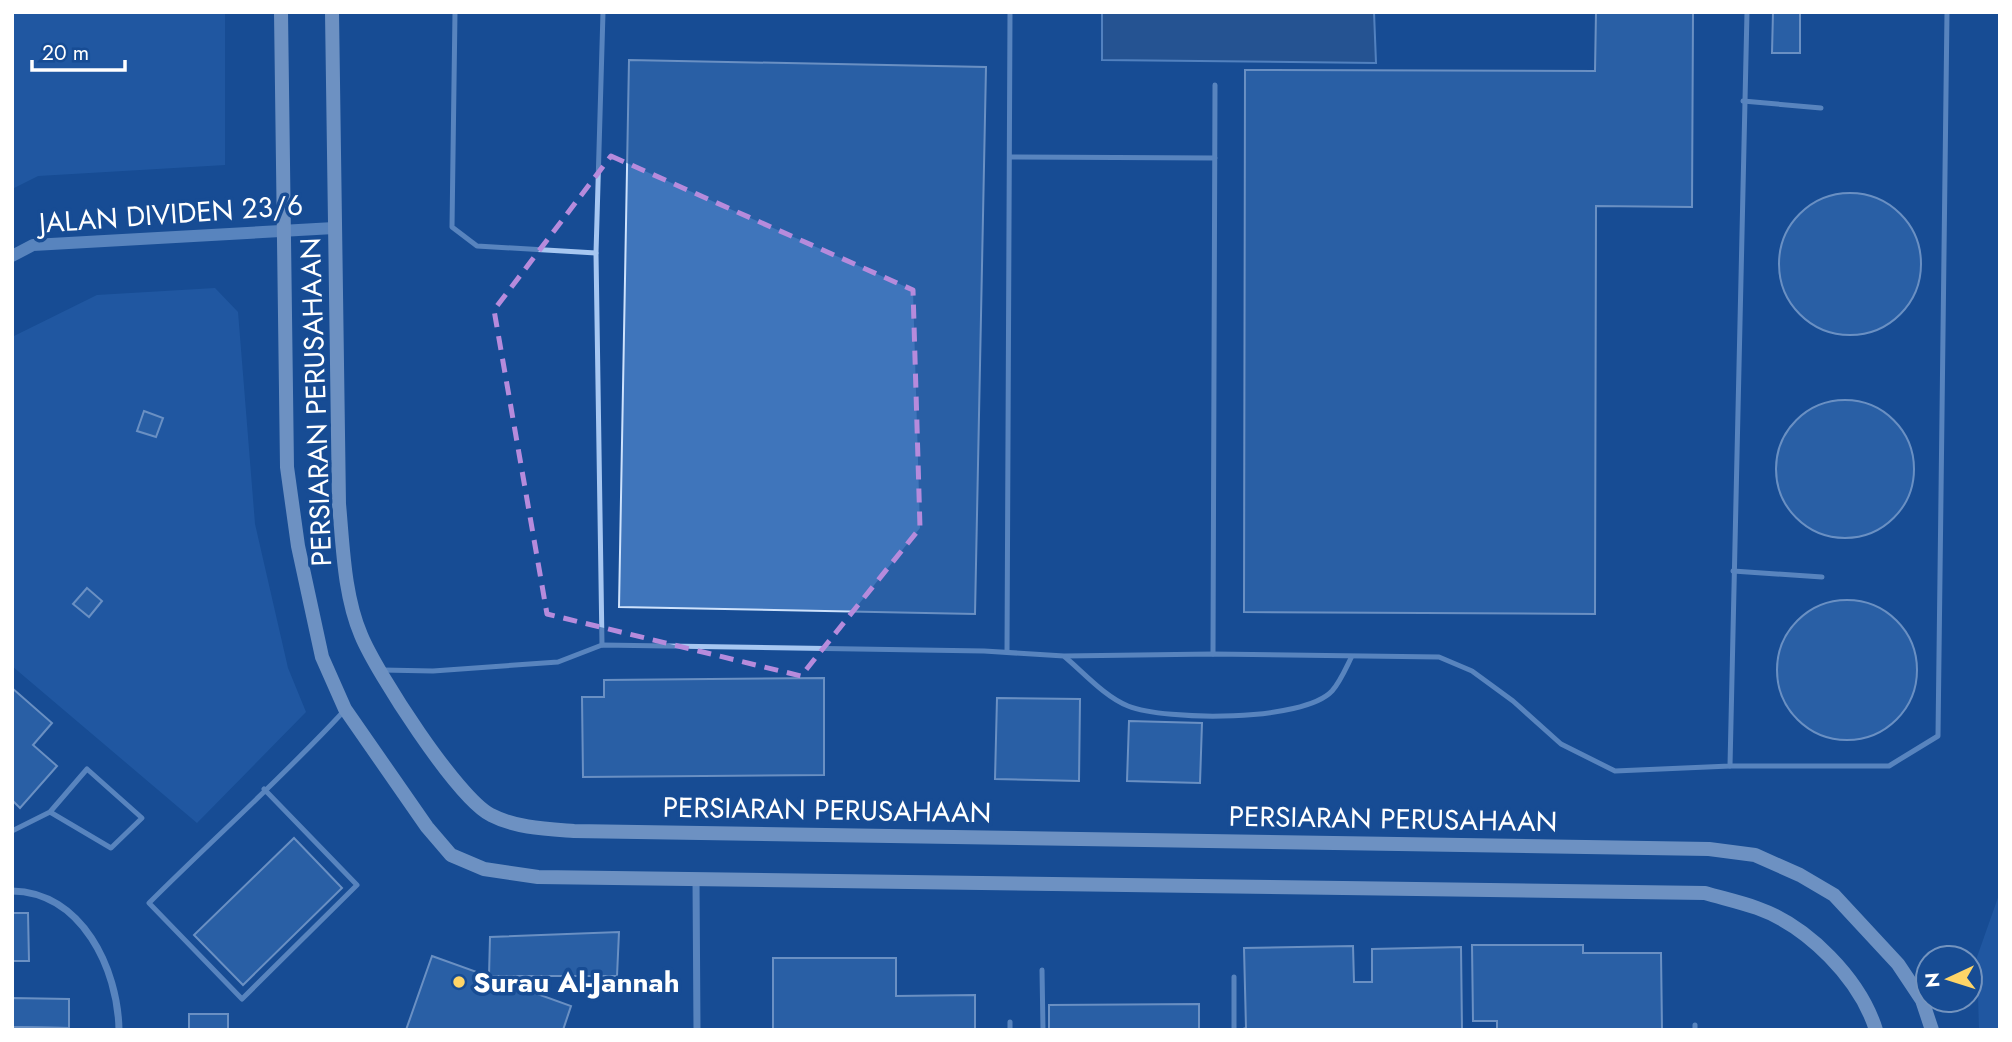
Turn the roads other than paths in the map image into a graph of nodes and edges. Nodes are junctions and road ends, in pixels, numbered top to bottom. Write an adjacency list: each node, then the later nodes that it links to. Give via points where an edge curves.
1 (281, 12): 14 (main road, PERSIARAN PERUSAHAAN)
2 (332, 12): 13 (main road, PERSIARAN PERUSAHAAN)
3 (454, 12): 15 (lane, via 452,227 477,246)
4 (603, 12): 15 (lane)
5 (1010, 12): 11 (lane)
6 (1747, 12): 9 (lane)
7 (1947, 12): 26 (lane, via 1938,736 1889,766)
8 (1215, 85): 12 (lane)
9 (1743, 101): 10 (lane); 17 (lane)
10 (1821, 108)
11 (1010, 157): 12 (lane); 20 (lane)
12 (1215, 158): 21 (lane)
13 (334, 228): 14 (street, JALAN DIVIDEN 23/6); 24 (main road, PERSIARAN PERUSAHAAN, via 338,504 346,579 360,634)
14 (282, 230): 16 (street, JALAN DIVIDEN 23/6, via 33,245); 25 (main road, PERSIARAN PERUSAHAAN, via 287,467 322,657)
15 (596, 253): 19 (lane)
16 (12, 256)
17 (1733, 571): 18 (lane); 26 (lane)
18 (1822, 577)
19 (602, 645): 20 (lane); 24 (lane, via 558,662)
20 (1007, 652): 22 (lane)
21 (1213, 654): 22 (lane); 23 (lane)
22 (1064, 656): 23 (lane, via 1125,705 1153,715 1265,714 1297,708 1332,692)
23 (1351, 658): 26 (lane, via 1440,657 1472,671 1561,744 1615,771)
24 (379, 670): 41 (main road, PERSIARAN PERUSAHAAN, via 454,782 489,815 535,828 1709,849 1755,855 1834,895 1898,964 1922,1000)
25 (345, 709): 27 (lane); 30 (main road, PERSIARAN PERUSAHAAN, via 451,855 484,869 538,877)
26 (1730, 766)
27 (264, 789): 27 (lane, via 149,903 242,999 358,885)
28 (50, 812): 28 (lane, via 88,769 142,818 111,848); 29 (lane)
29 (12, 831)
30 (696, 879): 36 (street); 40 (main road, PERSIARAN PERUSAHAAN, via 1705,893 1759,909 1805,935 1844,974)
31 (12, 891): 35 (street, via 53,901 83,926 108,966 119,1009)
32 (1042, 970): 38 (lane)
33 (1234, 977): 39 (lane)
34 (1010, 1022): 37 (lane)
35 (119, 1030)
36 (697, 1030)
37 (1010, 1030)
38 (1043, 1030)
39 (1234, 1030)
40 (1876, 1030)
41 (1932, 1030)

